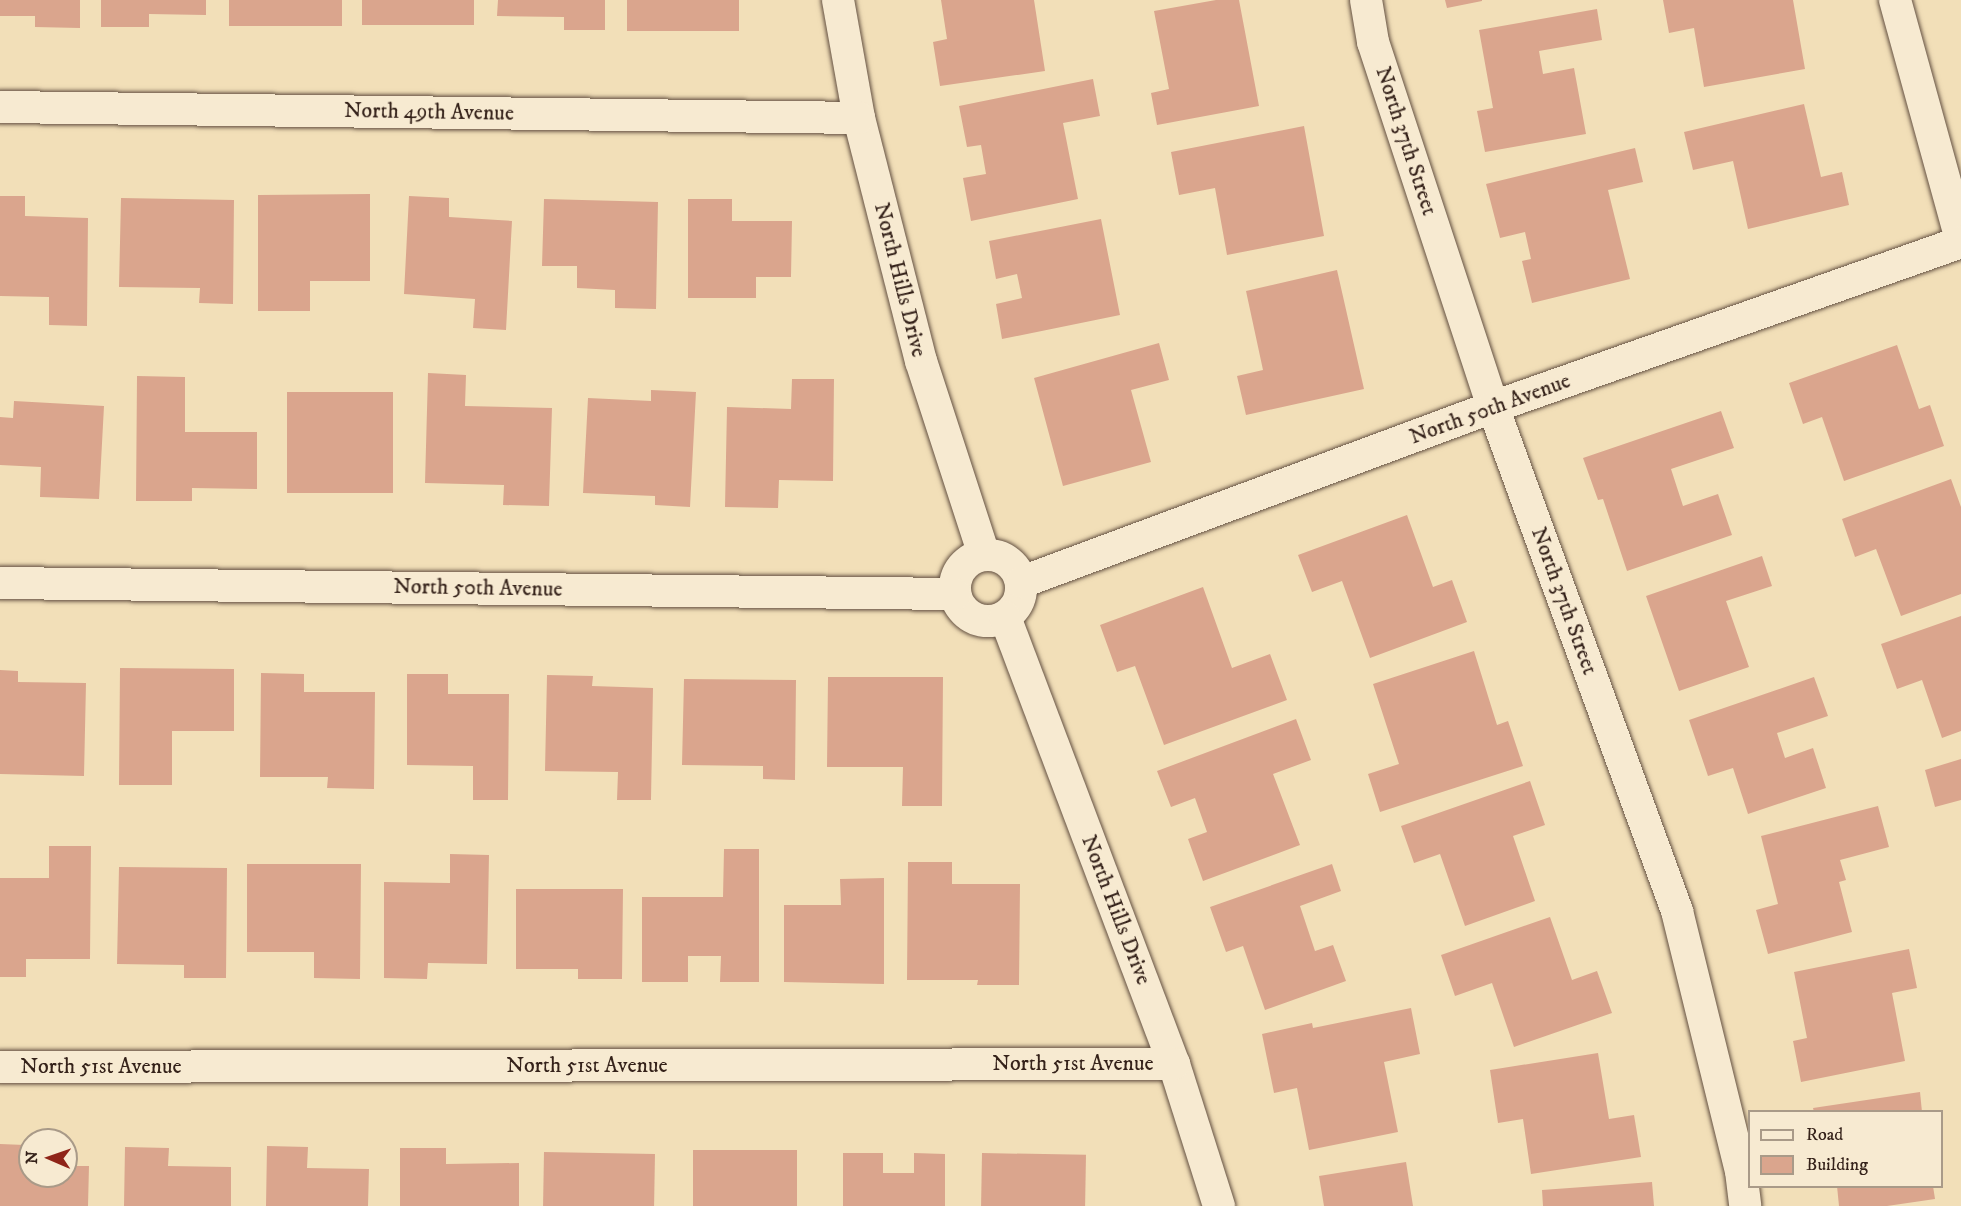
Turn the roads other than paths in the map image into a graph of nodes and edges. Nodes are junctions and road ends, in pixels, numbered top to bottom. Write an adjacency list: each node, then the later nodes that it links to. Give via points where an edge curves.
1 (838, 0): 5 (street, North Hills Drive)
2 (1366, 0): 7 (street, North 37th Street, via 1373,42)
3 (1895, 0): 6 (street)
4 (0, 106): 5 (street, North 49th Avenue)
5 (859, 118): 8 (street, North Hills Drive, via 921,361)
6 (1961, 241): 7 (street, North 50th Avenue)
7 (1493, 407): 9 (street, North 50th Avenue); 16 (street, North 37th Street, via 1677,911 1741,1171)
8 (984, 555): 9 (street, via 994,554 1012,564); 11 (street, via 965,564 955,583)
9 (1022, 582): 12 (street, via 1019,602)
10 (0, 583): 11 (street, North 50th Avenue)
11 (955, 594): 12 (street, via 959,604 974,618 984,622)
12 (1005, 617): 13 (street, North Hills Drive)
13 (1174, 1064): 14 (street, North 51st Avenue); 15 (street, North Hills Drive)
14 (0, 1067)
15 (1219, 1206)
16 (1744, 1206)

